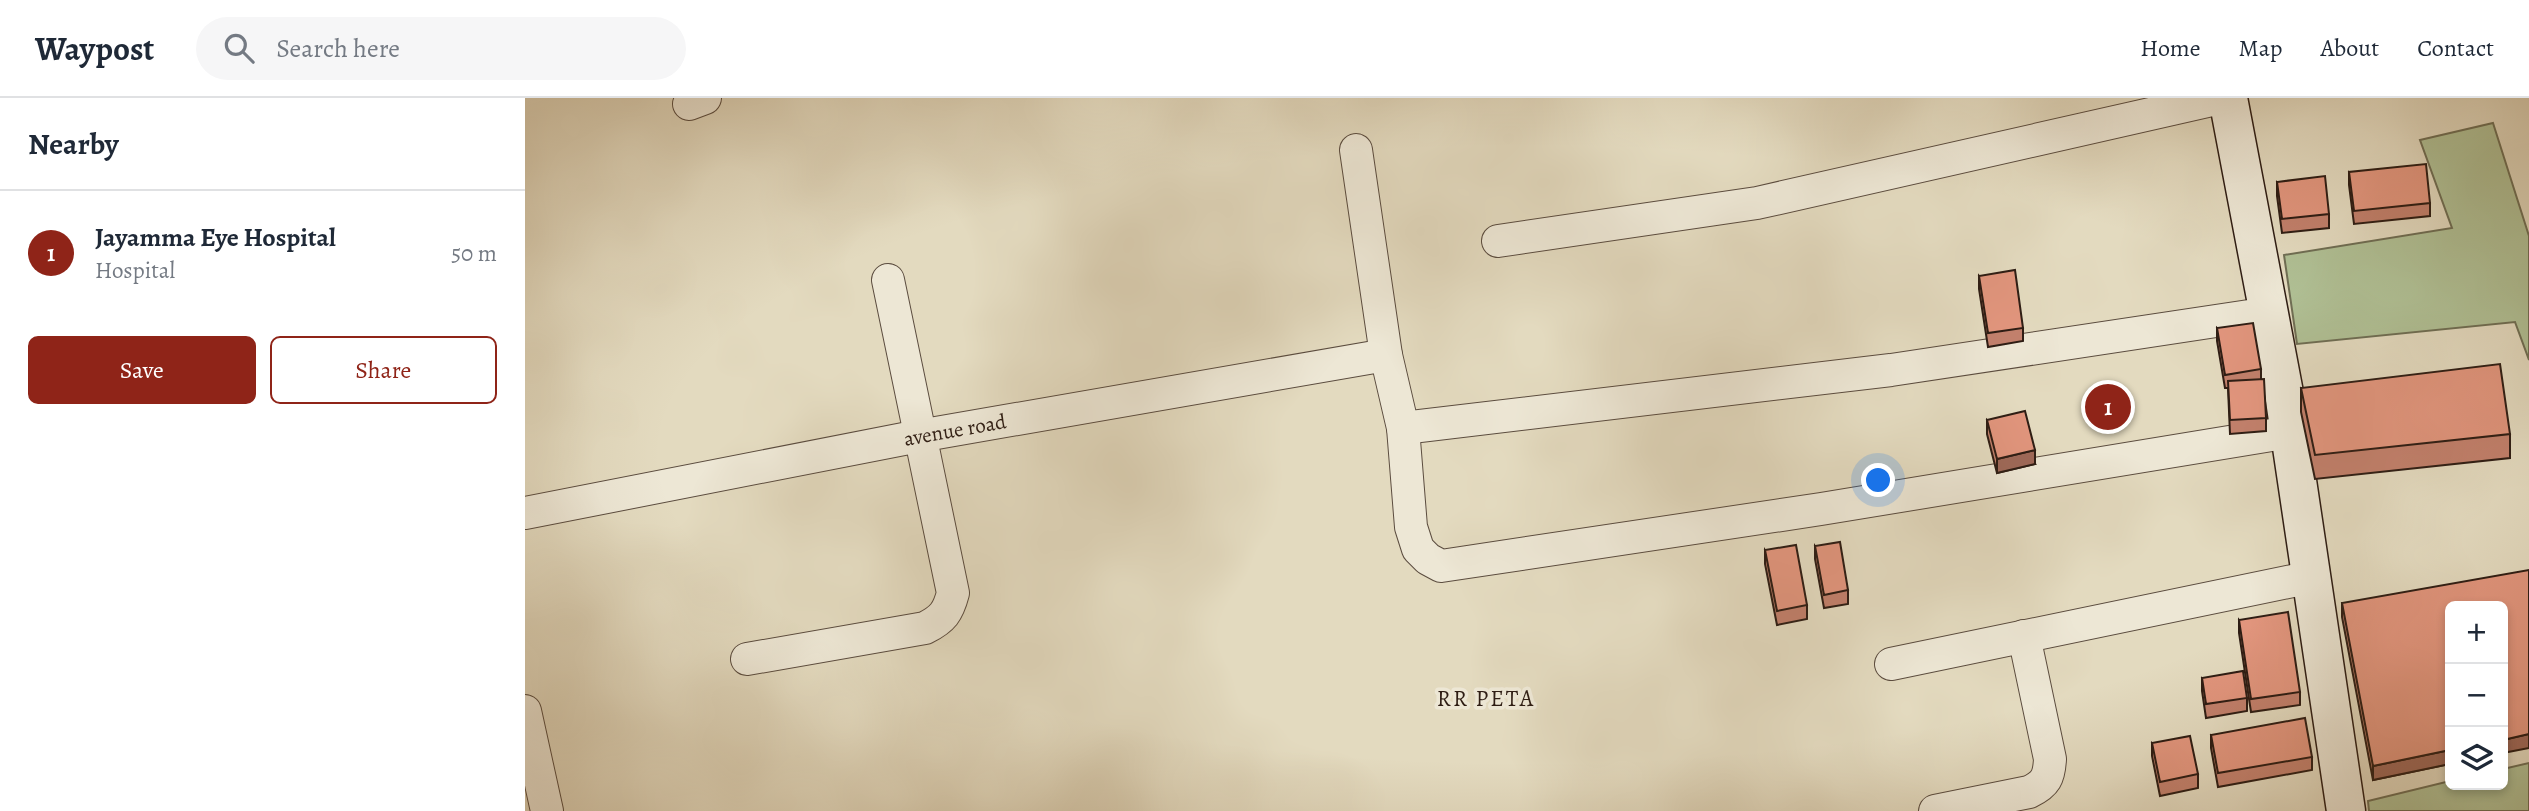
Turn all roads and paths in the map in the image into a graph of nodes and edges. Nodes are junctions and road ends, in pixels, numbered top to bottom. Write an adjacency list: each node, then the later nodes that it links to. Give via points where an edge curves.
1 (2221, 98): 4 (street, via 1756,203)
2 (2228, 98): 6 (street)
3 (1356, 150): 7 (street)
4 (1498, 241)
5 (888, 280): 10 (street)
6 (2269, 313): 8 (street, via 1891,370); 9 (street)
7 (1386, 355): 8 (street); 10 (street, avenue road)
8 (1403, 428): 9 (street, via 1411,527 1418,548 1441,566)
9 (2290, 432): 12 (street)
10 (919, 436): 11 (street, avenue road); 14 (street, via 953,593 948,610 925,628)
11 (525, 513)
12 (2312, 577): 13 (street); 19 (street)
13 (2024, 636): 15 (street); 17 (street, via 2050,759 2049,776 2043,786 2029,792)
14 (747, 659)
15 (1891, 664)
16 (525, 710): 18 (street)
17 (1945, 810)
18 (547, 811)
19 (2346, 811)

